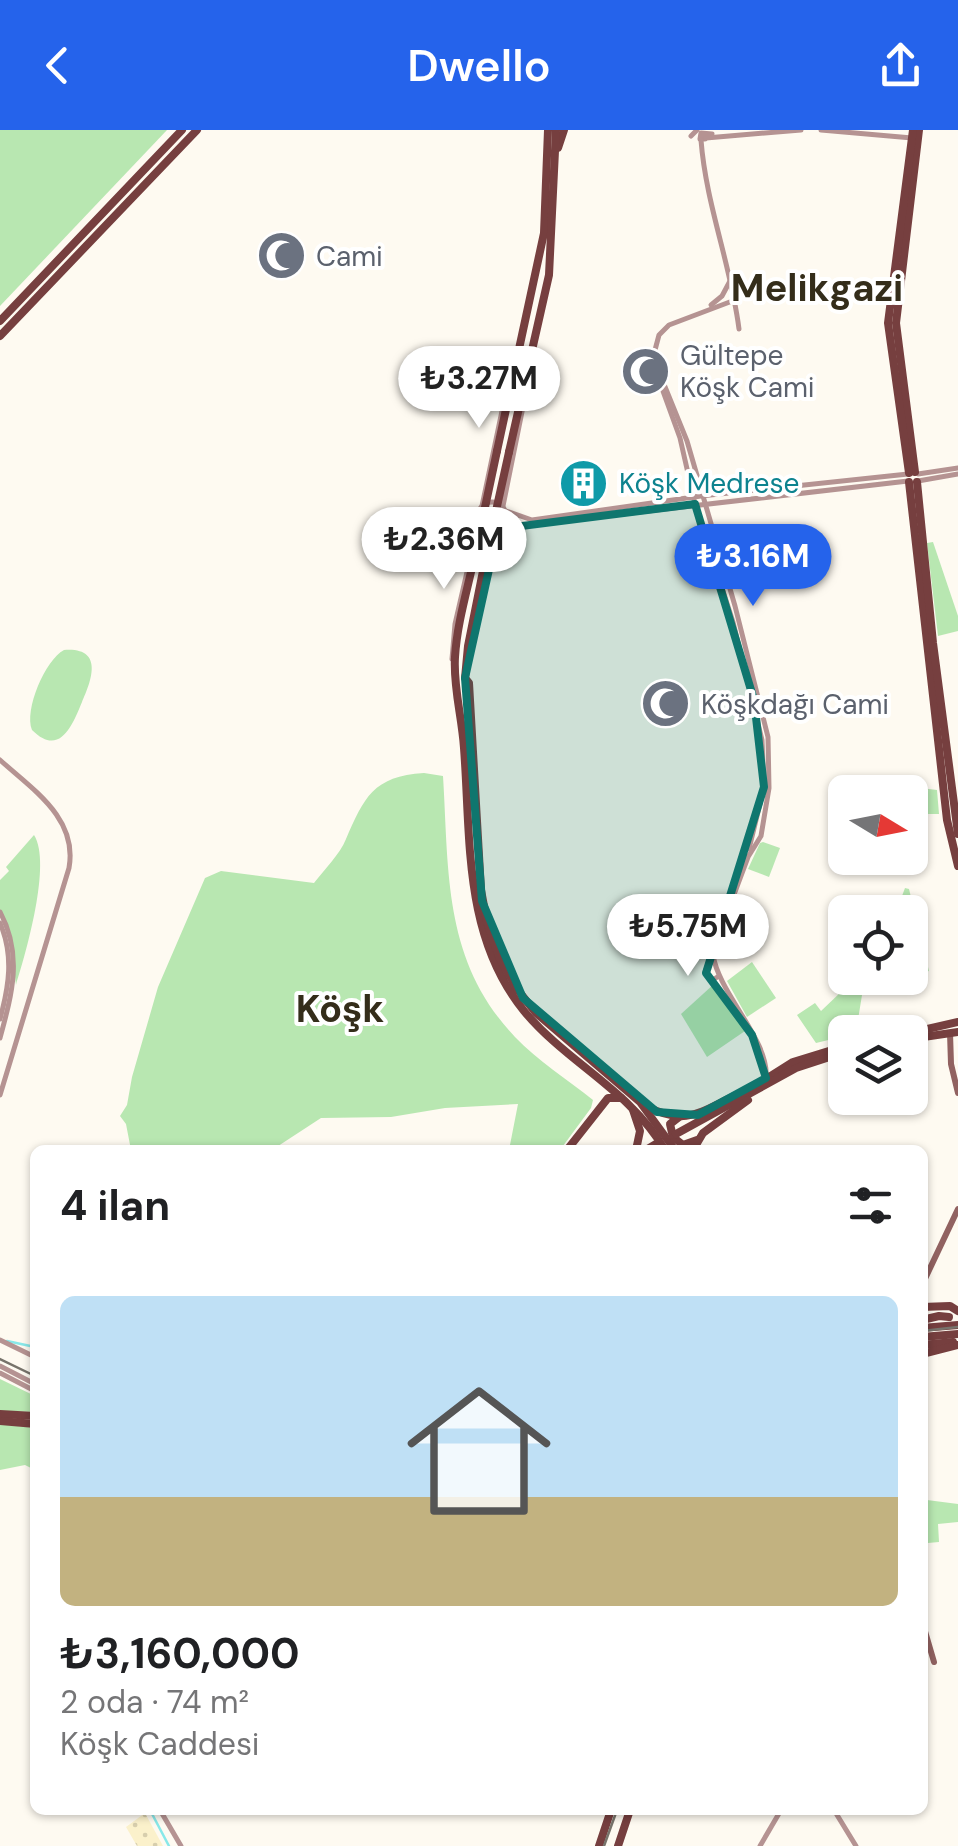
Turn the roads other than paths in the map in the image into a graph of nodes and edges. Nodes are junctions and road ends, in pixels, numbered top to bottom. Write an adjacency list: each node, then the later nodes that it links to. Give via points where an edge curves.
1 (179, 130): 14 (main road)
2 (197, 130): 16 (main road)
3 (552, 130): 9 (main road); 18 (main road, via 542,241)
4 (564, 130): 9 (main road)
5 (801, 130): 8 (street)
6 (820, 130): 7 (street)
7 (914, 133): 20 (main road, via 888,323)
8 (704, 135): 10 (street); 10 (street)
9 (554, 157): 17 (main road, via 550,264)
10 (705, 160): 11 (street)
11 (731, 278): 12 (street); 13 (street)
12 (734, 299): 13 (street); 15 (street); 21 (street, via 672,323 656,346)
13 (711, 306): 21 (street, via 666,324 653,348)
14 (0, 318)
15 (738, 329)
16 (0, 336)
17 (530, 356): 23 (street); 27 (main road, bridge)
18 (515, 365): 22 (street); 26 (main road, bridge)
19 (958, 471): 20 (street)
20 (913, 477): 21 (street); 29 (main road); 30 (main road, via 947,820)
21 (698, 500): 23 (street, via 536,519); 25 (street); 33 (street, via 768,737 769,788)
22 (482, 506): 23 (street, via 492,502); 24 (street)
23 (504, 509): 25 (street)
24 (479, 520): 25 (street, via 486,529); 26 (street, via 454,624)
25 (500, 528): 27 (street)
26 (454, 667): 52 (main road, via 474,894 490,956 534,1022)
27 (465, 678): 52 (main road, via 481,890 499,957 542,1021)
28 (0, 760): 51 (street, via 60,818 70,859)
29 (958, 834)
30 (958, 866)
31 (0, 912): 35 (street, via 14,951)
32 (0, 923): 35 (street, via 10,962)
33 (712, 967): 34 (street); 34 (street, via 705,976)
34 (716, 979): 45 (street)
35 (8, 997): 36 (street); 42 (street)
36 (0, 1018)
37 (958, 1022): 38 (main road)
38 (928, 1031)
39 (954, 1032): 41 (main road); 46 (main road, via 948,1042)
40 (928, 1035): 41 (main road)
41 (932, 1035): 46 (main road)
42 (0, 1038)
43 (828, 1052): 47 (main road)
44 (828, 1056): 48 (main road)
45 (764, 1057): 47 (street); 48 (street)
46 (951, 1064): 50 (main road)
47 (782, 1068): 48 (main road)
48 (767, 1080): 49 (main road); 54 (main road); 56 (main road)
49 (744, 1092): 53 (main road, via 703,1114); 54 (main road)
50 (958, 1093)
51 (0, 1095)
52 (633, 1103): 53 (main road); 57 (main road, via 608,1098); 58 (main road); 59 (main road); 60 (main road)
53 (679, 1116): 61 (main road, via 670,1124 676,1141)
54 (709, 1116): 55 (main road)
55 (676, 1134)
56 (698, 1138): 62 (main road); 63 (main road)
57 (571, 1145)
58 (637, 1145)
59 (660, 1145)
60 (671, 1145)
61 (686, 1145)
62 (689, 1145)
63 (695, 1145)
64 (958, 1209): 65 (main road)
65 (928, 1271)
66 (928, 1307): 67 (main road)
67 (956, 1309): 68 (main road)
68 (948, 1322): 69 (main road); 70 (main road)
69 (928, 1324)
70 (958, 1325)
71 (928, 1338): 73 (main road)
72 (0, 1340): 76 (street)
73 (957, 1340): 74 (main road); 75 (main road)
74 (928, 1345)
75 (928, 1352)
76 (30, 1355)
77 (0, 1370): 78 (street)
78 (30, 1385)
79 (30, 1416): 80 (main road)
80 (0, 1417): 81 (main road)
81 (30, 1423)
82 (928, 1642): 83 (main road)
83 (934, 1662)
84 (163, 1815): 89 (street)
85 (609, 1815): 90 (main road)
86 (628, 1815): 91 (main road)
87 (779, 1815): 92 (street)
88 (837, 1815): 93 (street)
89 (182, 1846)
90 (599, 1846)
91 (618, 1846)
92 (760, 1846)
93 (856, 1846)

